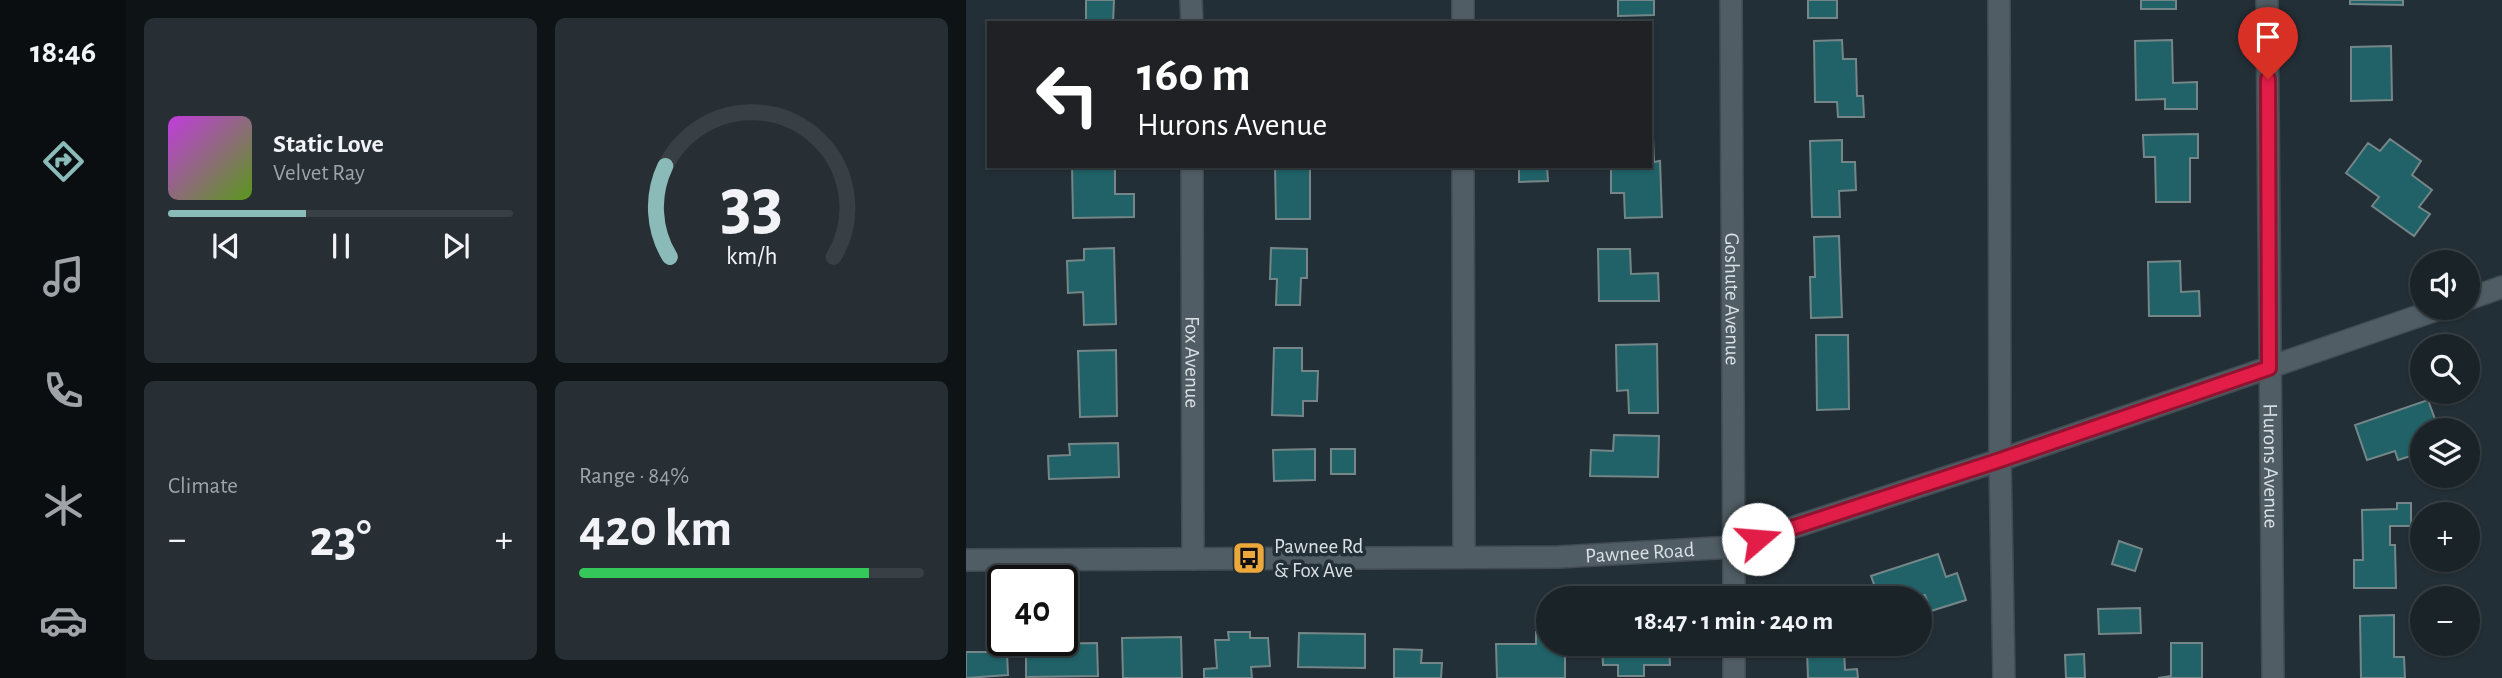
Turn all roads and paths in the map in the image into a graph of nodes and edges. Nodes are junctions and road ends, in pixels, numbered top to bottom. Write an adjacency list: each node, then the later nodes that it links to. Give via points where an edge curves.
1 (1191, 0): 6 (street)
2 (1463, 0): 7 (street)
3 (1731, 0): 15 (street, Goshute Avenue)
4 (1998, 0): 14 (street)
5 (2267, 0): 13 (street, Hurons Avenue)
6 (1192, 21)
7 (1463, 21)
8 (1192, 168): 17 (street, Fox Avenue)
9 (1464, 168): 16 (street)
10 (2502, 287): 11 (street)
11 (2480, 295)
12 (2410, 319): 13 (street, Pawnee Road)
13 (2269, 368): 14 (street, Pawnee Road); 23 (street, Hurons Avenue)
14 (2000, 460): 15 (street, Pawnee Road); 22 (street)
15 (1733, 547): 16 (street, Pawnee Road); 19 (street, Goshute Avenue)
16 (1464, 557): 17 (street, Pawnee Road)
17 (1193, 559): 18 (street, Pawnee Road)
18 (966, 560)
19 (1734, 586)
20 (1734, 656): 21 (street)
21 (1734, 678)
22 (2004, 678)
23 (2273, 678)

